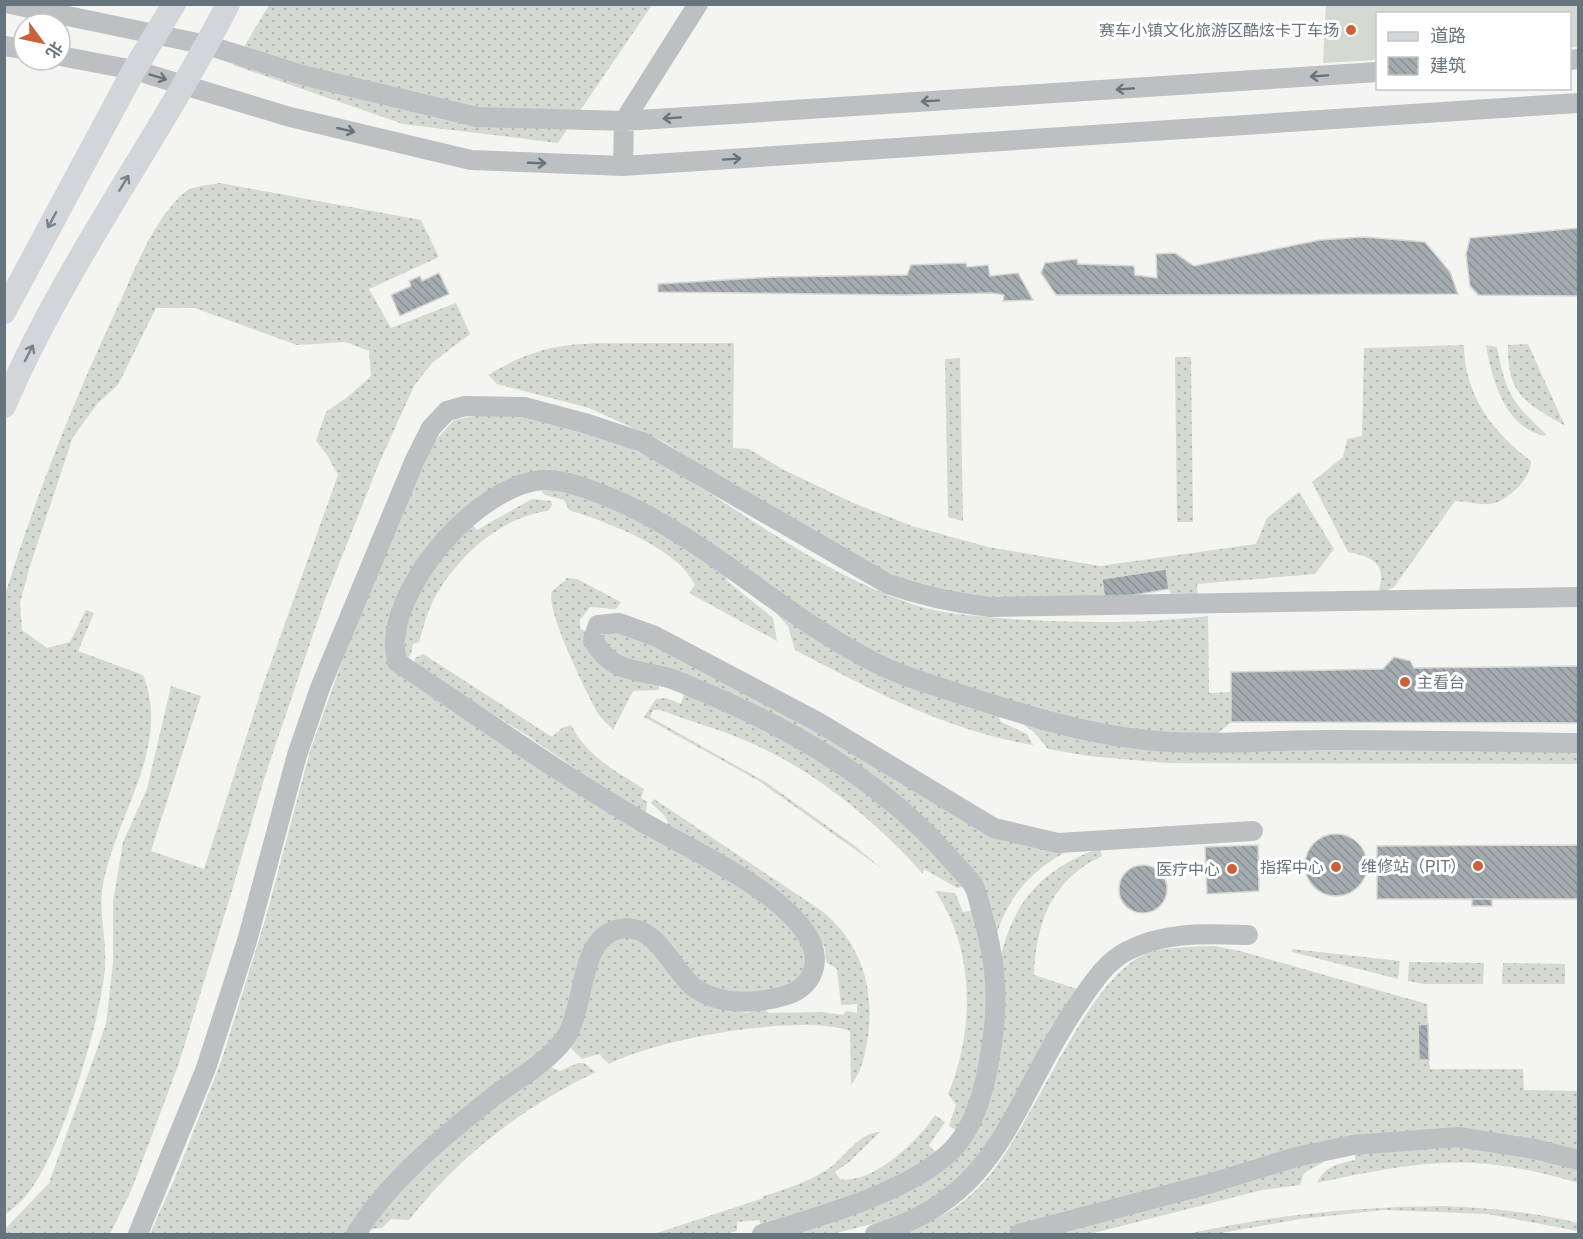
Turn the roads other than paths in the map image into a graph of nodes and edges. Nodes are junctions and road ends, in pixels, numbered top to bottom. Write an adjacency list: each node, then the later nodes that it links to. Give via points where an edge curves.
1 (10, 4): 5 (street)
2 (174, 4): 5 (main road)
3 (228, 4): 6 (main road)
4 (698, 4): 12 (street)
5 (155, 34): 6 (street); 8 (main road)
6 (207, 45): 10 (main road); 12 (street, via 302,75 477,117)
7 (72, 58): 8 (street)
8 (134, 70): 10 (street, one-way to 10); 14 (main road, one-way to 14)
9 (1376, 72): 12 (street, one-way to 12)
10 (184, 85): 13 (street, one-way to 13, via 290,117 471,160); 15 (main road, one-way to 10, via 70,274)
11 (1578, 103): 13 (street, one-way to 11)
12 (624, 121): 13 (street)
13 (623, 166)
14 (4, 312)
15 (4, 406)
16 (1578, 597): 21 (street, via 990,607 960,603 888,584 642,442 524,407 465,406 447,411 431,428 414,462 320,688 209,1057)
17 (1578, 743): 22 (street, via 1202,742 1137,739 1077,728 1015,712 881,665 831,639 709,553 621,502 554,480 539,480 508,490 475,510 448,537 423,571 405,603 394,641 397,662 639,820 780,905 803,929 814,947 817,964 810,978 790,994 757,1001 721,1000 695,987 659,944 642,932 622,928 604,935 591,953 565,1039 404,1175)
18 (1253, 831): 23 (street, via 1058,843 994,828 818,722 655,636 619,623 598,625 593,640 601,655 630,672 666,677 783,729 897,805 974,886 993,952 997,1006 989,1062 973,1117 952,1149 906,1182)
19 (1248, 935): 24 (street, via 1172,935 1126,951 1108,965 1070,1016 1004,1135 962,1190 928,1214)
20 (1578, 1160): 25 (street, via 1458,1137 1353,1145 1296,1157)
21 (138, 1234)
22 (356, 1234)
23 (762, 1234)
24 (875, 1234)
25 (1019, 1234)

